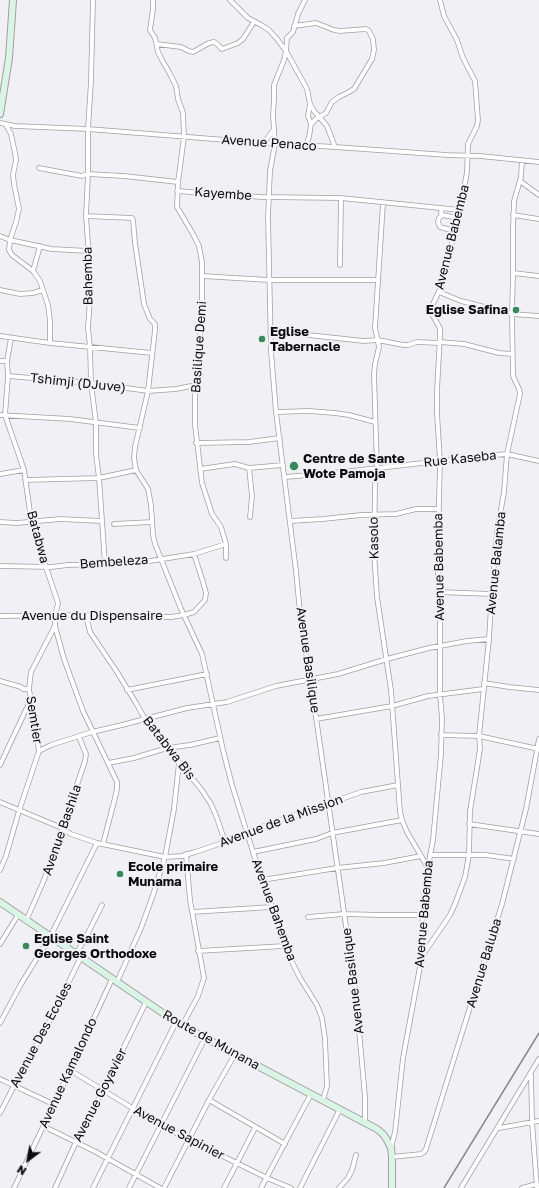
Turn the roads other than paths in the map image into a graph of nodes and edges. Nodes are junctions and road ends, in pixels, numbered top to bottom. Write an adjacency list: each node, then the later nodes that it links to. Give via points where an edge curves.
1 (13, 0): 12 (main road, via 9,58)
2 (93, 0): 17 (street, Bahemba)
3 (153, 0): 9 (street, Basilique Demi, via 150,30)
4 (230, 0): 7 (street)
5 (305, 0): 8 (street, Avenue Basilique)
6 (440, 0): 24 (street, Avenue Babemba, via 444,16 475,81 478,120 468,144)
7 (254, 22): 9 (street, via 243,39 222,49 214,42 194,52 181,47); 10 (street, via 269,30)
8 (294, 26): 10 (street, Avenue Basilique, via 286,41); 13 (street, via 316,23 340,31 366,29 373,39 372,59 354,89 332,102 326,113)
9 (157, 44): 19 (street, Basilique Demi, via 158,52 176,86 183,113)
10 (286, 51): 11 (street, via 307,89); 18 (street, Avenue Basilique, via 274,85)
11 (310, 104): 13 (street); 15 (street, via 308,116)
12 (0, 114)
13 (320, 117): 15 (street); 23 (street, via 327,126)
14 (0, 123): 16 (street, Avenue Penaco)
15 (311, 124): 22 (street)
16 (6, 125): 17 (street, Avenue Penaco); 45 (street, via 11,134 15,153 13,175 19,209)
17 (88, 129): 19 (street, Avenue Penaco); 28 (street, Bahemba)
18 (274, 129): 20 (street); 21 (street, Avenue Basilique)
19 (184, 137): 20 (street, Avenue Penaco); 30 (street, Basilique Demi)
20 (264, 144): 21 (street, Avenue Penaco)
21 (275, 144): 22 (street, Avenue Penaco); 33 (street, Avenue Basilique, via 270,170)
22 (306, 145): 23 (street, Avenue Penaco)
23 (334, 147): 24 (street, Avenue Penaco)
24 (467, 155): 25 (street, Avenue Penaco); 37 (street, Avenue Babemba, via 467,172)
25 (522, 160): 26 (street, Avenue Penaco); 29 (street, Avenue Balamba)
26 (539, 162)
27 (39, 168): 28 (street, via 82,176)
28 (88, 174): 30 (street); 39 (street, Bahemba)
29 (520, 181): 32 (street); 40 (street, Avenue Balamba, via 515,194)
30 (178, 182): 31 (street, Basilique Demi)
31 (177, 191): 33 (street, Kayembe); 51 (street, Basilique Demi, via 177,207 199,246)
32 (539, 195)
33 (269, 197): 34 (street, Kayembe); 53 (street, Avenue Basilique)
34 (341, 198): 35 (street, Kayembe); 48 (street)
35 (383, 203): 36 (street, Kayembe); 54 (street, Kasolo)
36 (442, 208): 37 (street, Kayembe); 38 (street)
37 (460, 210): 41 (street, Avenue Babemba)
38 (442, 215): 41 (street); 43 (street, via 438,222 440,227)
39 (86, 216): 47 (street, Bahemba); 67 (street, via 132,219 144,304 155,326)
40 (513, 216): 42 (street); 50 (street, Avenue Balamba)
41 (458, 218): 43 (street, Avenue Babemba)
42 (539, 219)
43 (455, 231): 57 (street, Avenue Babemba)
44 (0, 236): 45 (street)
45 (10, 240): 46 (street); 49 (street, via 10,253)
46 (40, 246): 47 (street); 49 (street)
47 (88, 251): 66 (street, Bahemba, via 91,284 88,328)
48 (340, 266)
49 (33, 271): 56 (street)
50 (513, 273): 52 (street); 58 (street, Avenue Balamba)
51 (202, 276): 53 (street); 73 (street, Basilique Demi)
52 (539, 276)
53 (269, 280): 54 (street); 60 (street, Avenue Basilique)
54 (378, 280): 63 (street, Kasolo, via 375,328)
55 (0, 290): 56 (street, via 20,294)
56 (44, 290): 65 (street, via 50,321)
57 (439, 292): 58 (street, via 461,301); 64 (street, Avenue Babemba, via 432,311 440,328)
58 (512, 314): 59 (street); 68 (street, Avenue Balamba)
59 (539, 316)
60 (270, 332): 63 (street, via 364,341); 75 (street, Avenue Basilique)
61 (0, 336): 62 (street)
62 (11, 338): 65 (street); 70 (street, Batabwa)
63 (378, 340): 64 (street, via 403,345); 78 (street, Kasolo, via 374,374)
64 (440, 342): 68 (street); 84 (street, Avenue Babemba, via 436,413)
65 (50, 343): 66 (street)
66 (90, 347): 67 (street); 72 (street, Bahemba)
67 (152, 353): 74 (street)
68 (512, 354): 83 (street, Avenue Balamba, via 513,376 520,394)
69 (0, 361): 70 (street)
70 (7, 361): 71 (street, Batabwa)
71 (8, 376): 72 (street, Tshimji (DJuve)); 77 (street, Batabwa)
72 (91, 383): 74 (street, Tshimji (DJuve)); 79 (street, Bahemba)
73 (196, 385): 74 (street, Tshimji (DJuve)); 82 (street, Basilique Demi)
74 (148, 391): 80 (street)
75 (276, 412): 78 (street, via 335,413); 81 (street, Avenue Basilique)
76 (0, 415): 77 (street)
77 (5, 415): 79 (street); 90 (street, Batabwa)
78 (375, 422): 88 (street, Kasolo)
79 (96, 423): 80 (street); 94 (street, Bahemba)
80 (140, 428): 91 (street, via 135,447)
81 (280, 438): 82 (street, via 249,442); 86 (street, Avenue Basilique)
82 (196, 443): 89 (street, Basilique Demi)
83 (507, 454): 84 (street, Rue Kaseba); 85 (street, Rue Kaseba); 113 (street, Avenue Balamba)
84 (440, 461): 88 (street, Rue Kaseba); 96 (street, Avenue Babemba)
85 (539, 461)
86 (283, 465): 87 (street); 93 (street, Avenue Basilique)
87 (248, 468): 89 (street, via 235,464); 98 (street, via 252,496)
88 (377, 468): 93 (street, Rue Kaseba); 97 (street, Kasolo)
89 (200, 469): 105 (street, Basilique Demi, via 207,500 212,514 221,527)
90 (24, 470): 92 (street); 95 (street, Batabwa)
91 (136, 470): 94 (street); 103 (street, Avenue Bahemba, via 148,489)
92 (0, 474)
93 (285, 477): 100 (street, Avenue Basilique)
94 (99, 478): 95 (street); 99 (street, Bahemba)
95 (25, 480): 102 (street, Batabwa)
96 (439, 509): 97 (street); 112 (street, Avenue Babemba)
97 (374, 514): 100 (street); 121 (street, Kasolo, via 377,597)
98 (250, 517)
99 (102, 521): 102 (street, via 60,519); 109 (street, Bahemba)
100 (290, 521): 123 (street, Avenue Basilique, via 300,613)
101 (0, 522): 102 (street)
102 (33, 522): 111 (street, Batabwa)
103 (152, 522): 104 (street); 107 (street, Avenue Bahemba, via 155,544)
104 (114, 524)
105 (226, 544): 106 (street, Bembeleza); 108 (street, Basilique Demi)
106 (194, 554): 107 (street, Bembeleza); 114 (street, via 206,593 205,600 194,612)
107 (161, 558): 109 (street, Bembeleza, via 137,563); 114 (street, Avenue Bahemba)
108 (226, 558)
109 (105, 564): 111 (street, Bembeleza)
110 (0, 566): 111 (street, Bembeleza)
111 (46, 567): 116 (street, Batabwa, via 58,603)
112 (438, 592): 113 (street); 120 (street, Avenue Babemba)
113 (492, 594): 119 (street, Avenue Balamba)
114 (184, 615): 117 (street, Avenue du Dispensaire); 122 (street, Avenue Bahemba, via 202,654)
115 (0, 616): 116 (street, Avenue du Dispensaire)
116 (55, 616): 117 (street, Avenue du Dispensaire); 118 (street, Batabwa)
117 (86, 616): 128 (street, Batabwa Bis, via 90,632)
118 (55, 626): 126 (street, Semtier, via 31,672); 136 (street, Batabwa, via 64,659)
119 (489, 639): 120 (street); 125 (street, Avenue Balamba)
120 (440, 646): 121 (street); 130 (street, Avenue Babemba)
121 (387, 659): 123 (street, via 338,674); 133 (street, Kasolo)
122 (207, 674): 128 (street); 132 (street, Avenue Bahemba)
123 (311, 679): 132 (street, via 276,686); 134 (street, Avenue Basilique)
124 (0, 681): 126 (street, Semtier)
125 (484, 683): 127 (street, Avenue Balamba); 129 (street)
126 (29, 689): 131 (street, Semtier)
127 (483, 689): 130 (street); 138 (street, Avenue Balamba)
128 (127, 690): 135 (street, Batabwa Bis)
129 (539, 690)
130 (440, 695): 133 (street); 137 (street, Avenue Babemba)
131 (31, 699): 144 (street, Semtier); 147 (street)
132 (213, 705): 135 (street, via 187,708); 140 (street, Avenue Bahemba)
133 (392, 706): 134 (street); 148 (street, Kasolo)
134 (316, 718): 150 (street, Avenue Basilique)
135 (145, 719): 136 (street); 142 (street, Batabwa Bis)
136 (92, 732): 139 (street); 145 (street, Batabwa)
137 (441, 735): 138 (street); 164 (street, Avenue Babemba)
138 (479, 736): 143 (street); 153 (street, Avenue Balamba, via 480,748)
139 (79, 737): 144 (street); 154 (street, Avenue Bashila, via 86,754 85,760)
140 (220, 738): 142 (street); 156 (street, Avenue Bahemba)
141 (539, 739): 143 (street, Avenue Baluba)
142 (168, 748): 145 (street, via 134,758); 146 (street, Batabwa Bis)
143 (538, 749): 155 (street, Avenue Baluba)
144 (40, 751): 151 (street)
145 (108, 762): 161 (street, Batabwa, via 117,788)
146 (179, 763): 159 (street, Batabwa Bis, via 211,804); 167 (street, Avenue Kamalondo)
147 (0, 765)
148 (398, 785): 150 (street, Avenue de la Mission, via 361,792); 152 (street, Kasolo)
149 (0, 802): 151 (street)
150 (328, 804): 156 (street, Avenue de la Mission); 157 (street, Avenue Basilique)
151 (19, 811): 154 (street); 171 (street)
152 (402, 820): 157 (street); 166 (street, Kasolo)
153 (469, 824): 155 (street); 165 (street, Avenue Balamba)
154 (62, 828): 160 (street); 181 (street, Avenue Bashila)
155 (520, 831): 158 (street); 168 (street, Avenue Baluba)
156 (247, 832): 159 (street, Avenue de la Mission); 162 (street, Avenue Bahemba)
157 (332, 833): 162 (street, via 316,839); 170 (street, Avenue Basilique)
158 (539, 834)
159 (225, 842): 163 (street, Avenue de la Mission)
160 (97, 843): 161 (street); 182 (street)
161 (102, 844): 167 (street, Avenue de la Mission)
162 (253, 852): 172 (street, Avenue Bahemba)
163 (186, 854): 167 (street, Avenue de la Mission); 176 (street)
164 (430, 855): 165 (street); 169 (street, Avenue Babemba)
165 (469, 855): 168 (street); 187 (street, Avenue Balamba, via 465,877 455,904)
166 (421, 856): 169 (street, Kasolo); 170 (street)
167 (165, 857): 188 (street, Avenue Kamalondo, via 141,928)
168 (514, 859): 220 (street, Avenue Baluba, via 426,1149 421,1154)
169 (427, 866): 179 (street, Avenue Babemba)
170 (337, 868): 172 (street); 177 (street, Avenue Basilique)
171 (0, 870)
172 (262, 880): 175 (street, Avenue Bahemba)
173 (0, 902): 178 (main road, Route de Munana)
174 (102, 905): 186 (street, Avenue Des Ecoles)
175 (272, 907): 176 (street); 184 (street, Avenue Bahemba)
176 (192, 912): 185 (street)
177 (344, 914): 179 (street); 180 (street); 209 (street, Avenue Basilique, via 356,996)
178 (18, 915): 181 (main road, Route de Munana); 183 (street)
179 (423, 916): 187 (street, Avenue Babemba)
180 (308, 917)
181 (26, 921): 182 (main road, Route de Munana)
182 (50, 937): 186 (main road, Route de Munana); 191 (street)
183 (0, 944)
184 (284, 946): 185 (street); 203 (street, Avenue Bahemba, via 322,1018 325,1039)
185 (198, 951): 192 (street, via 204,978 198,996)
186 (79, 956): 188 (main road, Route de Munana); 199 (street, Avenue Des Ecoles, via 48,1024)
187 (422, 956): 218 (street, Avenue Babemba, via 403,1058)
188 (114, 980): 189 (main road, Route de Munana); 196 (street, Avenue Kamalondo)
189 (146, 1002): 190 (main road, Route de Munana); 200 (street, Avenue Goyavier)
190 (176, 1022): 192 (main road, Route de Munana); 205 (street)
191 (0, 1023)
192 (182, 1026): 193 (main road, Route de Munana)
193 (205, 1038): 194 (main road, Route de Munana); 211 (street)
194 (234, 1054): 201 (main road, Route de Munana); 202 (street)
195 (539, 1060): 197 (street)
196 (70, 1070): 200 (street, Avenue Sapinier); 204 (street, Avenue Kamalondo)
197 (531, 1074): 210 (street); 214 (street)
198 (0, 1079): 199 (street)
199 (14, 1086): 204 (street); 207 (street, Avenue Des Ecoles)
200 (103, 1090): 205 (street, Avenue Sapinier); 216 (street, Avenue Goyavier)
201 (311, 1094): 203 (main road, Route de Munana); 217 (street)
202 (209, 1100): 213 (street); 215 (street)
203 (324, 1100): 206 (main road, Route de Munana)
204 (53, 1104): 212 (street, Avenue Kamalondo)
205 (132, 1108): 211 (street, Avenue Sapinier); 221 (street)
206 (340, 1109): 209 (main road, Route de Munana); 235 (street)
207 (0, 1113)
208 (539, 1121): 210 (street)
209 (365, 1122): 218 (main road, Route de Munana, via 383,1134)
210 (532, 1122): 214 (street); 225 (street)
211 (160, 1125): 215 (street, Avenue Sapinier); 223 (street)
212 (43, 1126): 216 (street); 226 (street, Avenue Kamalondo)
213 (256, 1128): 217 (street); 222 (street)
214 (498, 1128): 238 (street)
215 (189, 1140): 222 (street, Avenue Sapinier); 231 (street)
216 (76, 1142): 221 (street); 227 (street, Avenue Goyavier)
217 (285, 1144): 224 (street)
218 (391, 1148): 220 (main road, Route de Munana)
219 (356, 1155): 236 (street, via 348,1178)
220 (392, 1157): 237 (main road, Route de Munana)
221 (107, 1159): 223 (street); 228 (street)
222 (238, 1164): 224 (street, Avenue Sapinier); 232 (street)
223 (135, 1175): 229 (street); 230 (street)
224 (267, 1178): 233 (street); 234 (street, Avenue Sapinier)
225 (538, 1186): 239 (street)
226 (14, 1188)
227 (55, 1188)
228 (92, 1188)
229 (128, 1188)
230 (160, 1188)
231 (164, 1188)
232 (224, 1188)
233 (261, 1188)
234 (291, 1188)
235 (300, 1188)
236 (339, 1188)
237 (392, 1188)
238 (461, 1188)
239 (522, 1188)

